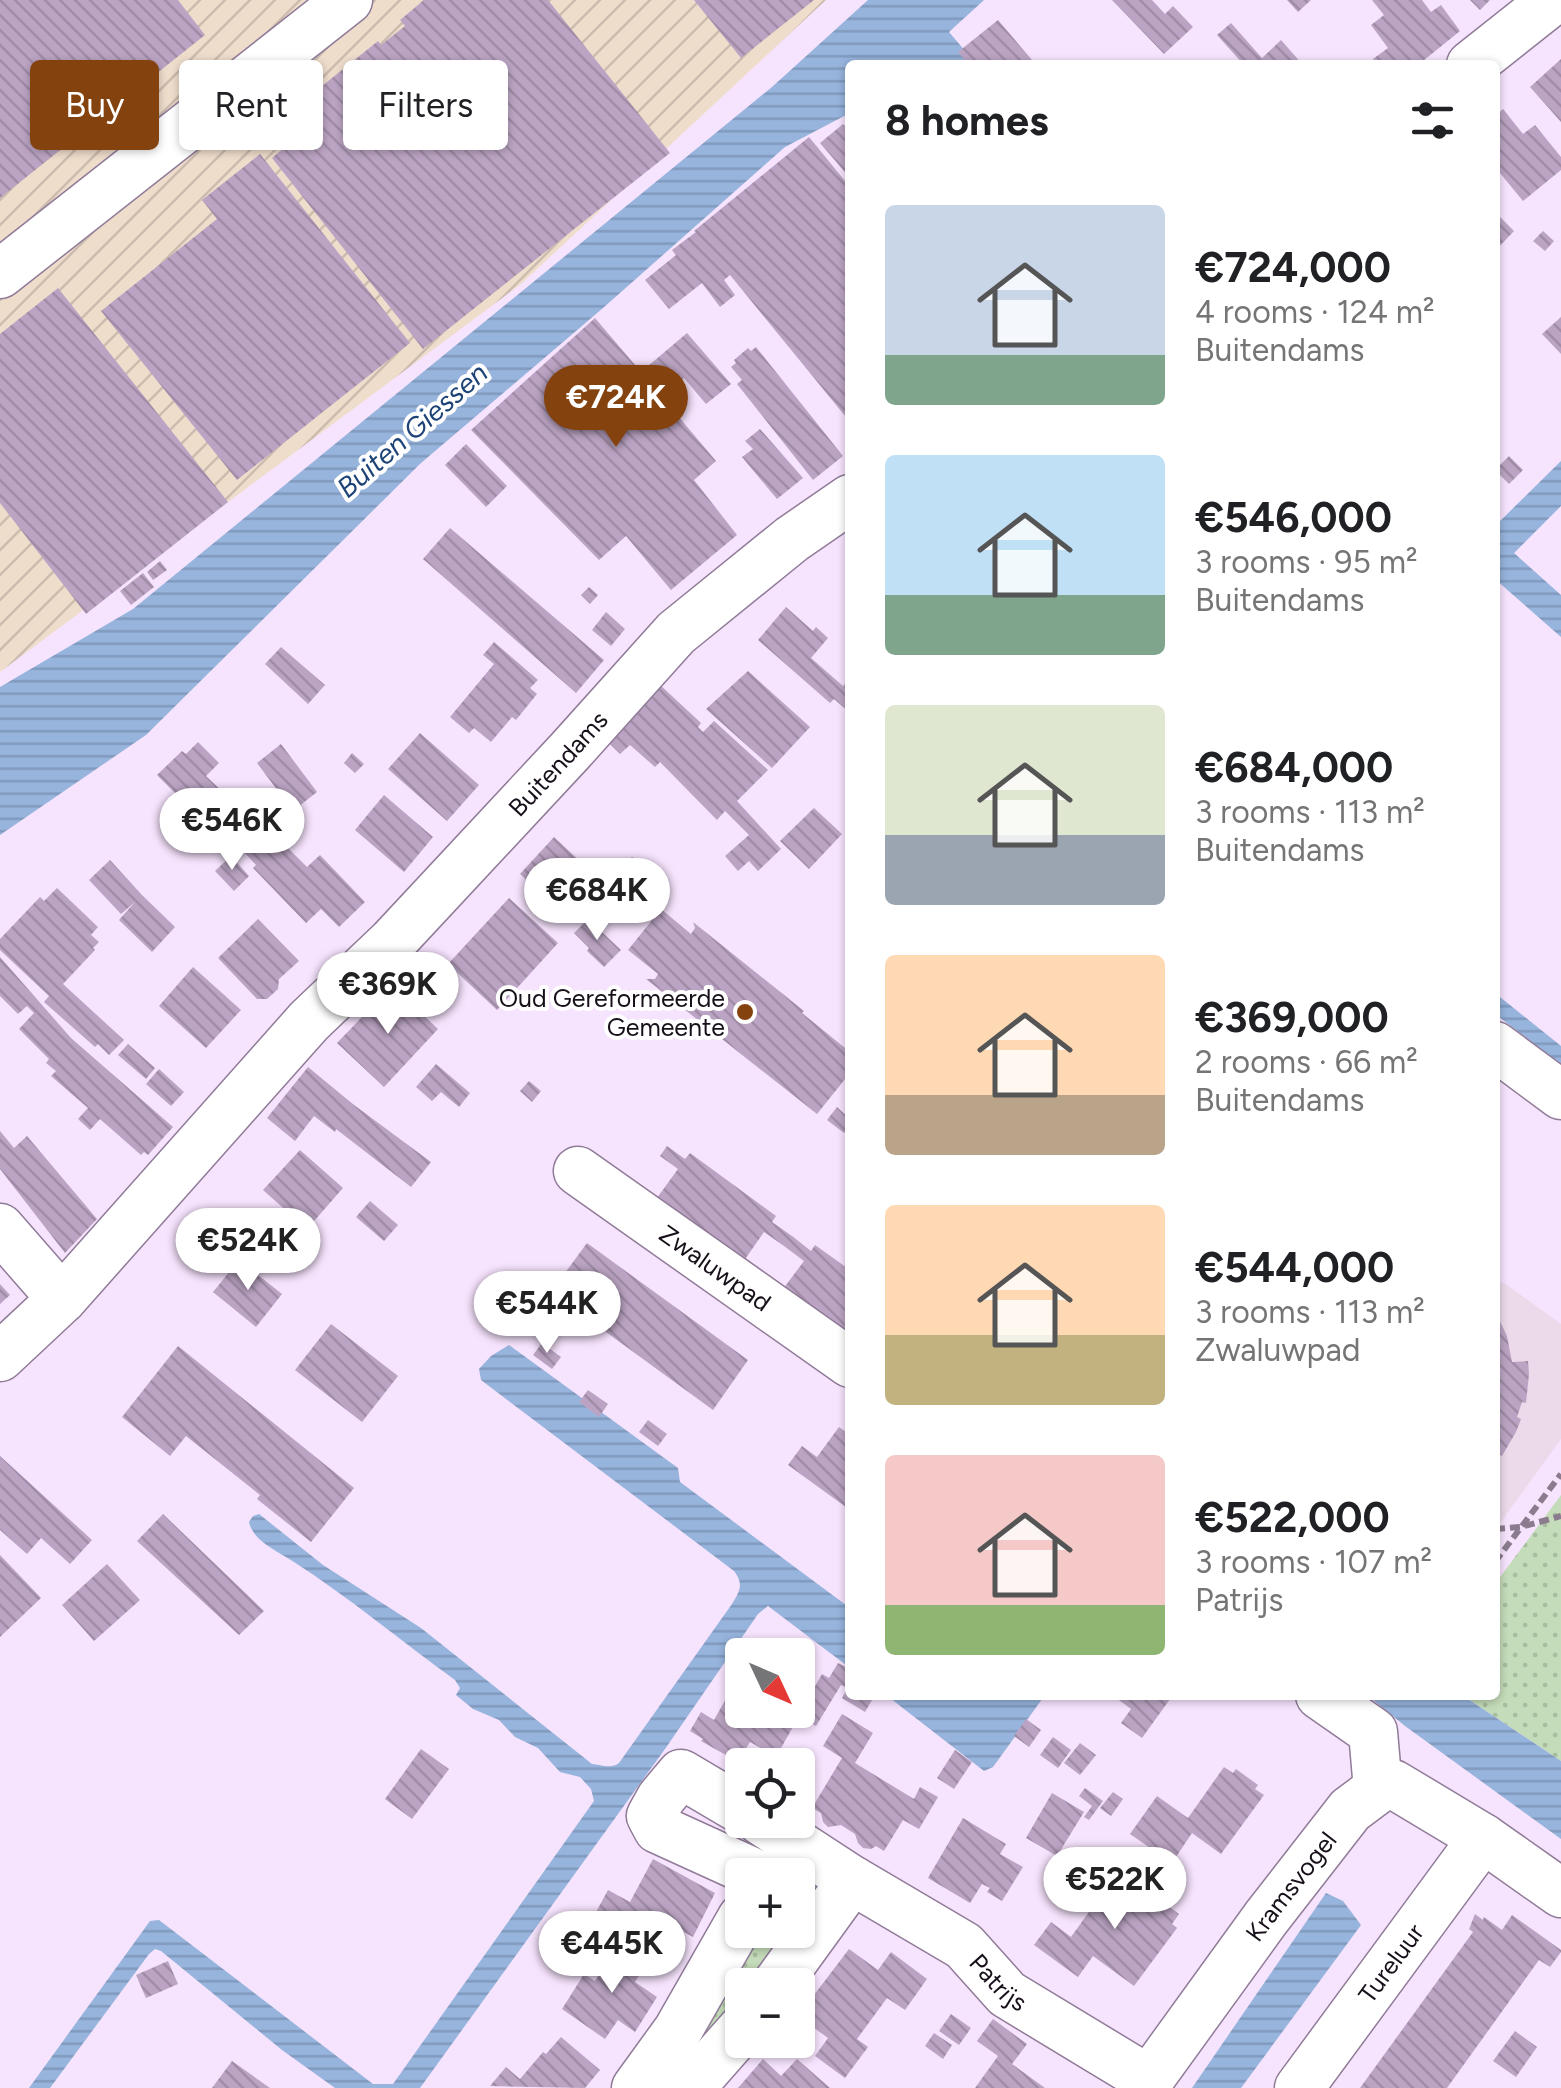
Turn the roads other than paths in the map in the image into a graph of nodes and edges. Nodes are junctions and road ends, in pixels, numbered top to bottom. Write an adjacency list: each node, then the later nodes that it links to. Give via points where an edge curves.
1 (348, 0): 4 (street)
2 (1553, 0): 3 (street)
3 (1476, 60)
4 (0, 274)
5 (845, 502): 10 (street, Buitendams, via 676,633 392,942 309,1021)
6 (1500, 1050): 7 (street)
7 (1561, 1095)
8 (578, 1170): 12 (street, Zwaluwpad)
9 (0, 1228): 10 (street)
10 (62, 1299): 11 (street, Buitendams)
11 (0, 1357)
12 (845, 1359)
13 (1327, 1700): 14 (street, via 1373,1732)
14 (1378, 1789): 17 (street, via 1393,1784); 25 (street, Kramsvogel, via 1350,1810)
15 (725, 1800): 18 (street, via 681,1774 651,1816 658,1828)
16 (788, 1838): 20 (street, Patrijs)
17 (1483, 1838): 21 (street); 28 (street, Tureluur)
18 (725, 1859)
19 (815, 1879): 20 (street, Patrijs)
20 (852, 1880): 23 (street); 25 (street, Patrijs, via 964,1946 1007,1994)
21 (1561, 1893)
22 (725, 1948): 26 (street)
23 (788, 1968)
24 (725, 2048): 27 (street)
25 (1146, 2084)
26 (636, 2088)
27 (690, 2088)
28 (1299, 2088)

